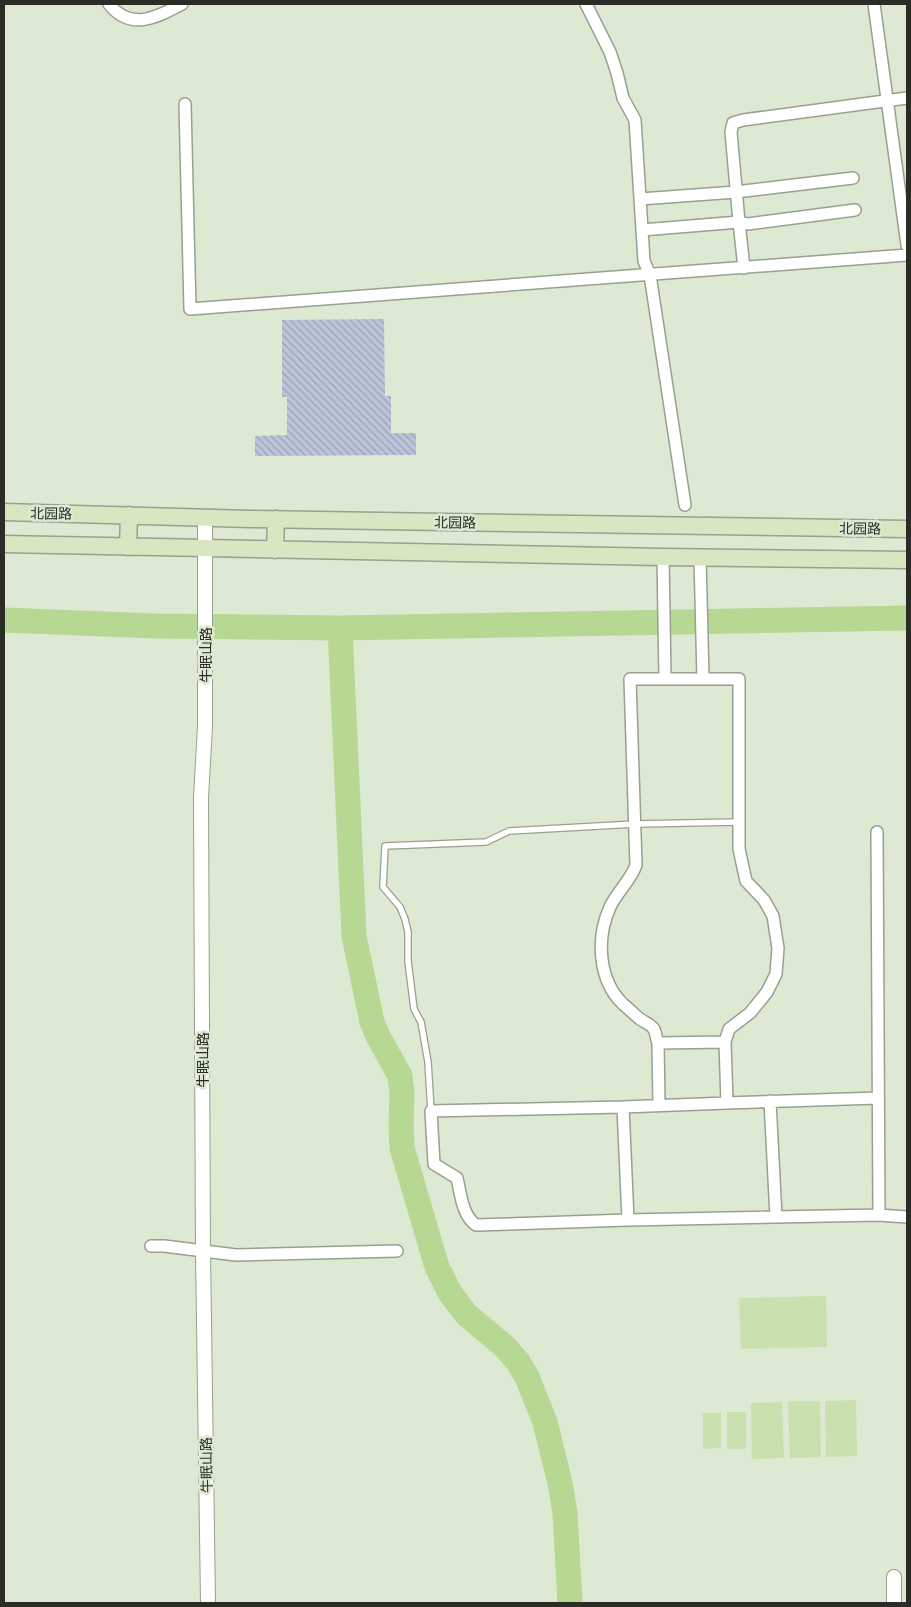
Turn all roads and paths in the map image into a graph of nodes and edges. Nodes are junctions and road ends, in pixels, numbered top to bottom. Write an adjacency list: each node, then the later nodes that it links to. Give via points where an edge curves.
1 (110, 4): 2 (street, via 122,15 143,20)
2 (182, 4)
3 (586, 4): 10 (street, via 610,52 623,98 635,120)
4 (874, 4): 6 (street)
5 (907, 98): 6 (street)
6 (887, 101): 9 (street, via 733,123); 14 (street)
7 (184, 104): 17 (street, via 190,309)
8 (853, 178): 9 (street)
9 (736, 192): 10 (street); 12 (street)
10 (640, 199): 13 (street)
11 (855, 210): 12 (street, via 748,224)
12 (739, 222): 13 (street); 16 (street)
13 (642, 230): 17 (street, via 644,261)
14 (907, 246)
15 (907, 255): 16 (street)
16 (744, 268): 17 (street)
17 (650, 275): 18 (street)
18 (685, 505)
19 (4, 512): 20 (main road, 北园路)
20 (129, 515): 21 (main road, 北园路); 25 (main road)
21 (205, 517): 22 (main road, 北园路); 26 (street, 牛眠山路)
22 (276, 519): 23 (main road, 北园路); 27 (main road)
23 (907, 529)
24 (4, 544): 25 (main road)
25 (128, 547): 26 (main road)
26 (205, 548): 27 (main road); 49 (street, 牛眠山路, via 205,726 201,798)
27 (275, 550): 28 (main road)
28 (663, 557): 29 (main road); 31 (street)
29 (700, 557): 30 (main road); 32 (street)
30 (907, 560)
31 (665, 679): 32 (street); 34 (street, via 630,679)
32 (703, 679): 33 (street, via 739,679)
33 (739, 822): 34 (lane); 36 (street, via 739,849 746,881 764,900 773,916 778,948 776,974 769,987 750,1013 729,1030)
34 (635, 824): 37 (street, via 636,865 608,914 602,960 615,994 640,1020 653,1028); 43 (lane, via 509,831 486,842 385,846 383,887 400,907 408,932 414,1009 421,1022 428,1062)
35 (877, 832): 38 (street)
36 (725, 1042): 37 (street); 40 (street)
37 (658, 1043): 41 (street)
38 (878, 1098): 39 (street); 44 (street)
39 (770, 1101): 40 (street); 45 (street)
40 (727, 1103): 41 (street)
41 (659, 1105): 42 (street)
42 (623, 1107): 43 (street); 47 (street)
43 (431, 1111): 47 (street, via 434,1164 457,1178 466,1214 476,1226)
44 (879, 1215): 45 (street); 46 (street)
45 (776, 1217): 47 (street)
46 (907, 1217)
47 (628, 1220)
48 (151, 1246): 49 (street)
49 (203, 1251): 50 (street, via 236,1255); 52 (street, 牛眠山路)
50 (398, 1251)
51 (894, 1577): 53 (street)
52 (208, 1603)
53 (894, 1603)

